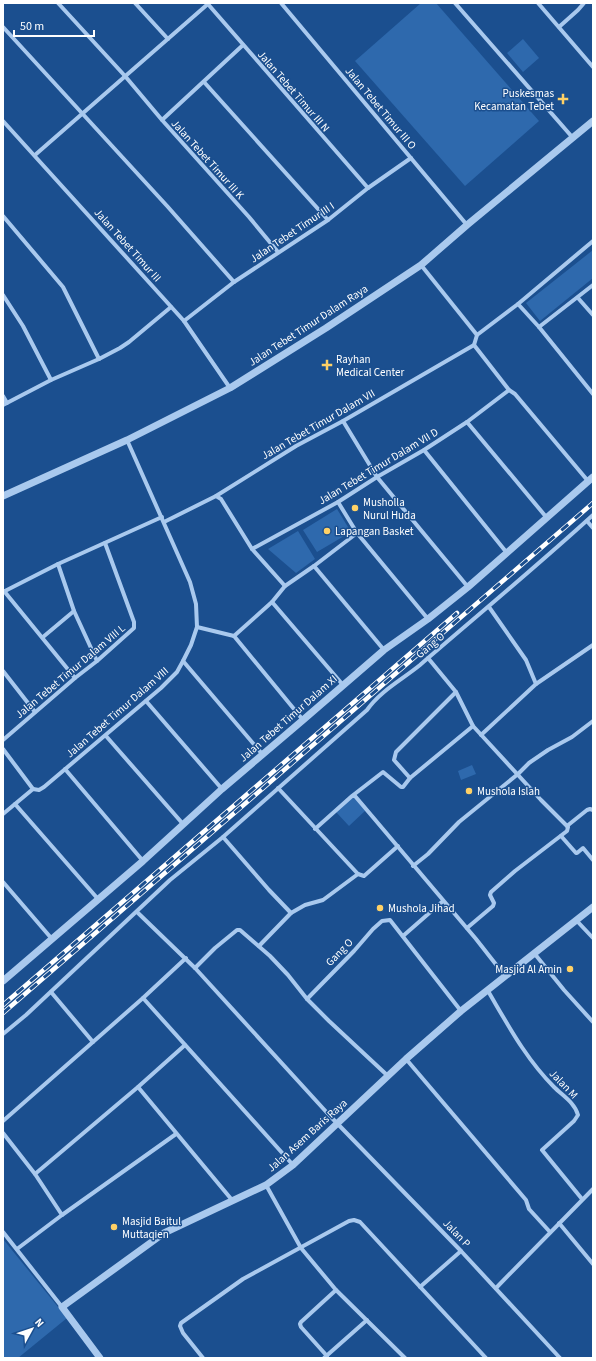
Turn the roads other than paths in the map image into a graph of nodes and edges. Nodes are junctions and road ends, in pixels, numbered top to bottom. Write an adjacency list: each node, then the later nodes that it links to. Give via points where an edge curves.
1 (58, 3): 13 (street, Jalan Tebet Timur III K)
2 (135, 3): 10 (street)
3 (208, 3): 10 (street); 11 (street, Jalan Tebet Timur III N)
4 (281, 3): 21 (street, Jalan Tebet Timur III O)
5 (455, 3): 19 (street)
6 (538, 3): 9 (street)
7 (584, 3): 9 (street)
8 (3, 27): 15 (street)
9 (559, 27): 12 (street)
10 (168, 39): 13 (street)
11 (243, 46): 14 (street); 22 (street, Jalan Tebet Timur III N)
12 (593, 67)
13 (125, 76): 15 (street); 16 (street, Jalan Tebet Timur III K)
14 (204, 82): 16 (street); 24 (street)
15 (82, 115): 20 (street); 29 (street)
16 (162, 120): 27 (street, Jalan Tebet Timur III K)
17 (3, 121): 20 (street, Jalan Tebet Timur III)
18 (593, 122): 19 (street, Jalan Tebet Timur Dalam Raya)
19 (573, 138): 25 (street, Jalan Tebet Timur Dalam Raya)
20 (35, 155): 34 (street, Jalan Tebet Timur III)
21 (411, 158): 22 (street, Jalan Tebet Timur III I); 25 (street, Jalan Tebet Timur III O)
22 (368, 188): 24 (street, Jalan Tebet Timur III I)
23 (3, 216): 40 (street, via 63,288)
24 (328, 220): 27 (street, Jalan Tebet Timur III I)
25 (467, 225): 28 (street, Jalan Tebet Timur Dalam Raya)
26 (593, 241): 33 (street)
27 (278, 252): 29 (street, Jalan Tebet Timur III I)
28 (421, 265): 38 (street); 42 (street, Jalan Tebet Timur Dalam Raya)
29 (234, 282): 36 (street, Jalan Tebet Timur III I)
30 (593, 285): 32 (street)
31 (3, 295): 41 (street, via 23,326)
32 (578, 298): 35 (street); 37 (street)
33 (518, 304): 37 (street); 38 (street)
34 (171, 307): 36 (street, Jalan Tebet Timur III); 40 (street, via 129,342)
35 (593, 315)
36 (184, 321): 42 (street, Jalan Tebet Timur III)
37 (539, 327): 44 (street)
38 (477, 336): 39 (street)
39 (474, 345): 43 (street); 47 (street, Jalan Tebet Timur Dalam VII)
40 (99, 359): 41 (street)
41 (51, 380): 46 (street)
42 (230, 388): 49 (street, Jalan Tebet Timur Dalam Raya)
43 (509, 390): 48 (street, Jalan Tebet Timur Dalam VII D); 52 (street)
44 (593, 394)
45 (3, 396): 46 (street)
46 (5, 404)
47 (342, 421): 51 (street); 54 (street, Jalan Tebet Timur Dalam VII, via 296,446)
48 (467, 422): 50 (street, Jalan Tebet Timur Dalam VII D); 58 (street)
49 (127, 440): 53 (street, Jalan Tebet Timur Dalam Raya); 57 (street, Jalan Tebet Timur Dalam VIII)
50 (424, 450): 51 (street, Jalan Tebet Timur Dalam VII D); 65 (street)
51 (376, 477): 55 (street, Jalan Tebet Timur Dalam VII D); 69 (street)
52 (590, 479): 58 (street, Jalan Tebet Timur Dalam XI)
53 (3, 496)
54 (216, 496): 60 (street, Jalan Tebet Timur Dalam VII); 64 (street)
55 (338, 502): 62 (street); 64 (street, Jalan Tebet Timur Dalam VII D)
56 (593, 515): 59 (street, Gang O)
57 (162, 517): 60 (street, Jalan Tebet Timur Dalam VIII); 63 (street)
58 (547, 518): 65 (street, Jalan Tebet Timur Dalam XI)
59 (587, 521): 61 (street); 72 (street, Gang O)
60 (164, 522): 75 (street, Jalan Tebet Timur Dalam VIII, via 190,582 196,604)
61 (593, 528)
62 (357, 533): 67 (street); 74 (street)
63 (105, 543): 66 (street); 81 (street, Jalan Tebet Timur Dalam VIII L, via 135,626)
64 (252, 549): 68 (street)
65 (507, 553): 69 (street, Jalan Tebet Timur Dalam XI)
66 (58, 564): 70 (street); 73 (street)
67 (314, 566): 68 (street); 79 (street)
68 (285, 586): 71 (street)
69 (468, 587): 74 (street, Jalan Tebet Timur Dalam XI)
70 (4, 592): 77 (street)
71 (272, 602): 76 (street); 86 (street)
72 (489, 607): 80 (street, Gang O); 85 (street, via 526,660)
73 (74, 611): 77 (street); 81 (street)
74 (428, 619): 79 (street, Jalan Tebet Timur Dalam XI)
75 (197, 627): 76 (street); 82 (street, Jalan Tebet Timur Dalam VIII)
76 (234, 636): 90 (street)
77 (43, 637): 84 (street)
78 (593, 644): 85 (street)
79 (384, 650): 86 (street, Jalan Tebet Timur Dalam XI)
80 (428, 658): 87 (street); 101 (street, Gang O, via 373,702 368,710)
81 (97, 661): 84 (street, Jalan Tebet Timur Dalam VIII L)
82 (183, 661): 88 (street, Jalan Tebet Timur Dalam VIII, via 177,672); 97 (street)
83 (3, 671): 89 (street)
84 (75, 678): 89 (street, Jalan Tebet Timur Dalam VIII L)
85 (536, 684): 93 (street)
86 (343, 685): 90 (street, Jalan Tebet Timur Dalam XI)
87 (456, 692): 92 (street); 100 (street, via 396,752 394,760)
88 (146, 701): 94 (street, Jalan Tebet Timur Dalam VIII); 103 (street)
89 (35, 712): 95 (street, Jalan Tebet Timur Dalam VIII L)
90 (302, 720): 97 (street, Jalan Tebet Timur Dalam XI)
91 (593, 721): 99 (street, via 529,763)
92 (473, 726): 93 (street); 100 (street)
93 (481, 735): 99 (street)
94 (106, 736): 98 (street, Jalan Tebet Timur Dalam VIII); 108 (street)
95 (3, 740)
96 (3, 749): 102 (street)
97 (263, 755): 103 (street, Jalan Tebet Timur Dalam XI)
98 (65, 770): 102 (street, Jalan Tebet Timur Dalam VIII, via 39,790); 115 (street)
99 (518, 774): 109 (street); 116 (street, via 469,813)
100 (410, 778): 104 (street, via 401,787 383,772)
101 (278, 788): 110 (street); 112 (street, Gang O)
102 (33, 789): 105 (street, Jalan Tebet Timur Dalam VIII)
103 (222, 789): 108 (street, Jalan Tebet Timur Dalam XI)
104 (353, 796): 110 (street); 113 (street)
105 (16, 804): 107 (street, Jalan Tebet Timur Dalam VIII); 119 (street)
106 (593, 810): 109 (street, via 590,808)
107 (3, 814)
108 (183, 824): 115 (street, Jalan Tebet Timur Dalam XI)
109 (567, 826): 111 (street, via 567,831)
110 (315, 828): 117 (street)
111 (561, 836): 114 (street, via 576,853 583,848); 125 (street, via 515,870 491,892 493,906)
112 (223, 837): 122 (street, Gang O, via 170,880); 123 (street)
113 (398, 846): 116 (street); 117 (street, via 364,876)
114 (593, 860)
115 (143, 861): 119 (street, Jalan Tebet Timur Dalam XI)
116 (413, 866): 120 (street)
117 (358, 874): 123 (street, via 323,900)
118 (3, 882): 128 (street)
119 (98, 899): 128 (street, Jalan Tebet Timur Dalam XI)
120 (444, 901): 125 (street); 126 (street)
121 (593, 907): 124 (street, Jalan Asem Baris Raya)
122 (137, 912): 131 (street, Jalan P); 136 (street, Gang O)
123 (291, 913): 129 (street)
124 (576, 920): 127 (street); 130 (street, Jalan Asem Baris Raya)
125 (467, 928): 133 (street)
126 (403, 936): 138 (street, Gang O, via 390,920 382,921); 139 (street, Gang O)
127 (593, 938)
128 (52, 939): 134 (street, Jalan Tebet Timur Dalam XI)
129 (259, 946): 132 (street, via 239,930); 138 (street)
130 (533, 953): 133 (street, Jalan Asem Baris Raya); 140 (street)
131 (186, 958): 132 (street, Jalan P); 137 (street)
132 (196, 968): 148 (street, Jalan P)
133 (505, 976): 135 (street, Jalan Asem Baris Raya)
134 (4, 978)
135 (488, 991): 139 (street, Jalan Asem Baris Raya); 155 (street, Jalan M, via 529,1059 577,1112 574,1121 542,1150)
136 (50, 992): 141 (street, Gang O); 142 (street)
137 (143, 998): 142 (street); 143 (street)
138 (307, 999): 145 (street)
139 (461, 1011): 144 (street, Jalan Asem Baris Raya)
140 (593, 1022)
141 (3, 1034)
142 (93, 1042): 147 (street)
143 (185, 1045): 146 (street); 151 (street)
144 (406, 1059): 145 (street, Jalan Asem Baris Raya); 160 (street, via 526,1200 529,1209)
145 (388, 1076): 148 (street, Jalan Asem Baris Raya)
146 (138, 1087): 150 (street); 152 (street)
147 (3, 1121)
148 (338, 1123): 151 (street, Jalan Asem Baris Raya); 163 (street, Jalan P)
149 (3, 1133): 152 (street)
150 (176, 1134): 156 (street); 157 (street)
151 (293, 1165): 153 (street, Jalan Asem Baris Raya)
152 (35, 1174): 157 (street)
153 (266, 1185): 156 (street, Jalan Asem Baris Raya); 161 (street)
154 (593, 1189): 155 (street)
155 (582, 1199): 158 (street)
156 (232, 1200): 168 (street, Jalan Asem Baris Raya, via 164,1233)
157 (62, 1215): 162 (street)
158 (559, 1223): 160 (street); 164 (street)
159 (3, 1232): 162 (street)
160 (550, 1232): 166 (street)
161 (301, 1248): 165 (street, via 349,1221 357,1220); 167 (street); 172 (street, via 243,1279 181,1323 183,1333)
162 (17, 1249): 168 (street)
163 (461, 1250): 165 (street); 166 (street, Jalan P)
164 (593, 1264)
165 (420, 1287): 174 (street)
166 (496, 1288): 175 (street, Jalan P)
167 (336, 1290): 169 (street); 170 (street, via 300,1324)
168 (62, 1307): 171 (street)
169 (367, 1320): 170 (street); 173 (street)
170 (326, 1357)
171 (100, 1358)
172 (203, 1358)
173 (405, 1358)
174 (486, 1358)
175 (560, 1358)

